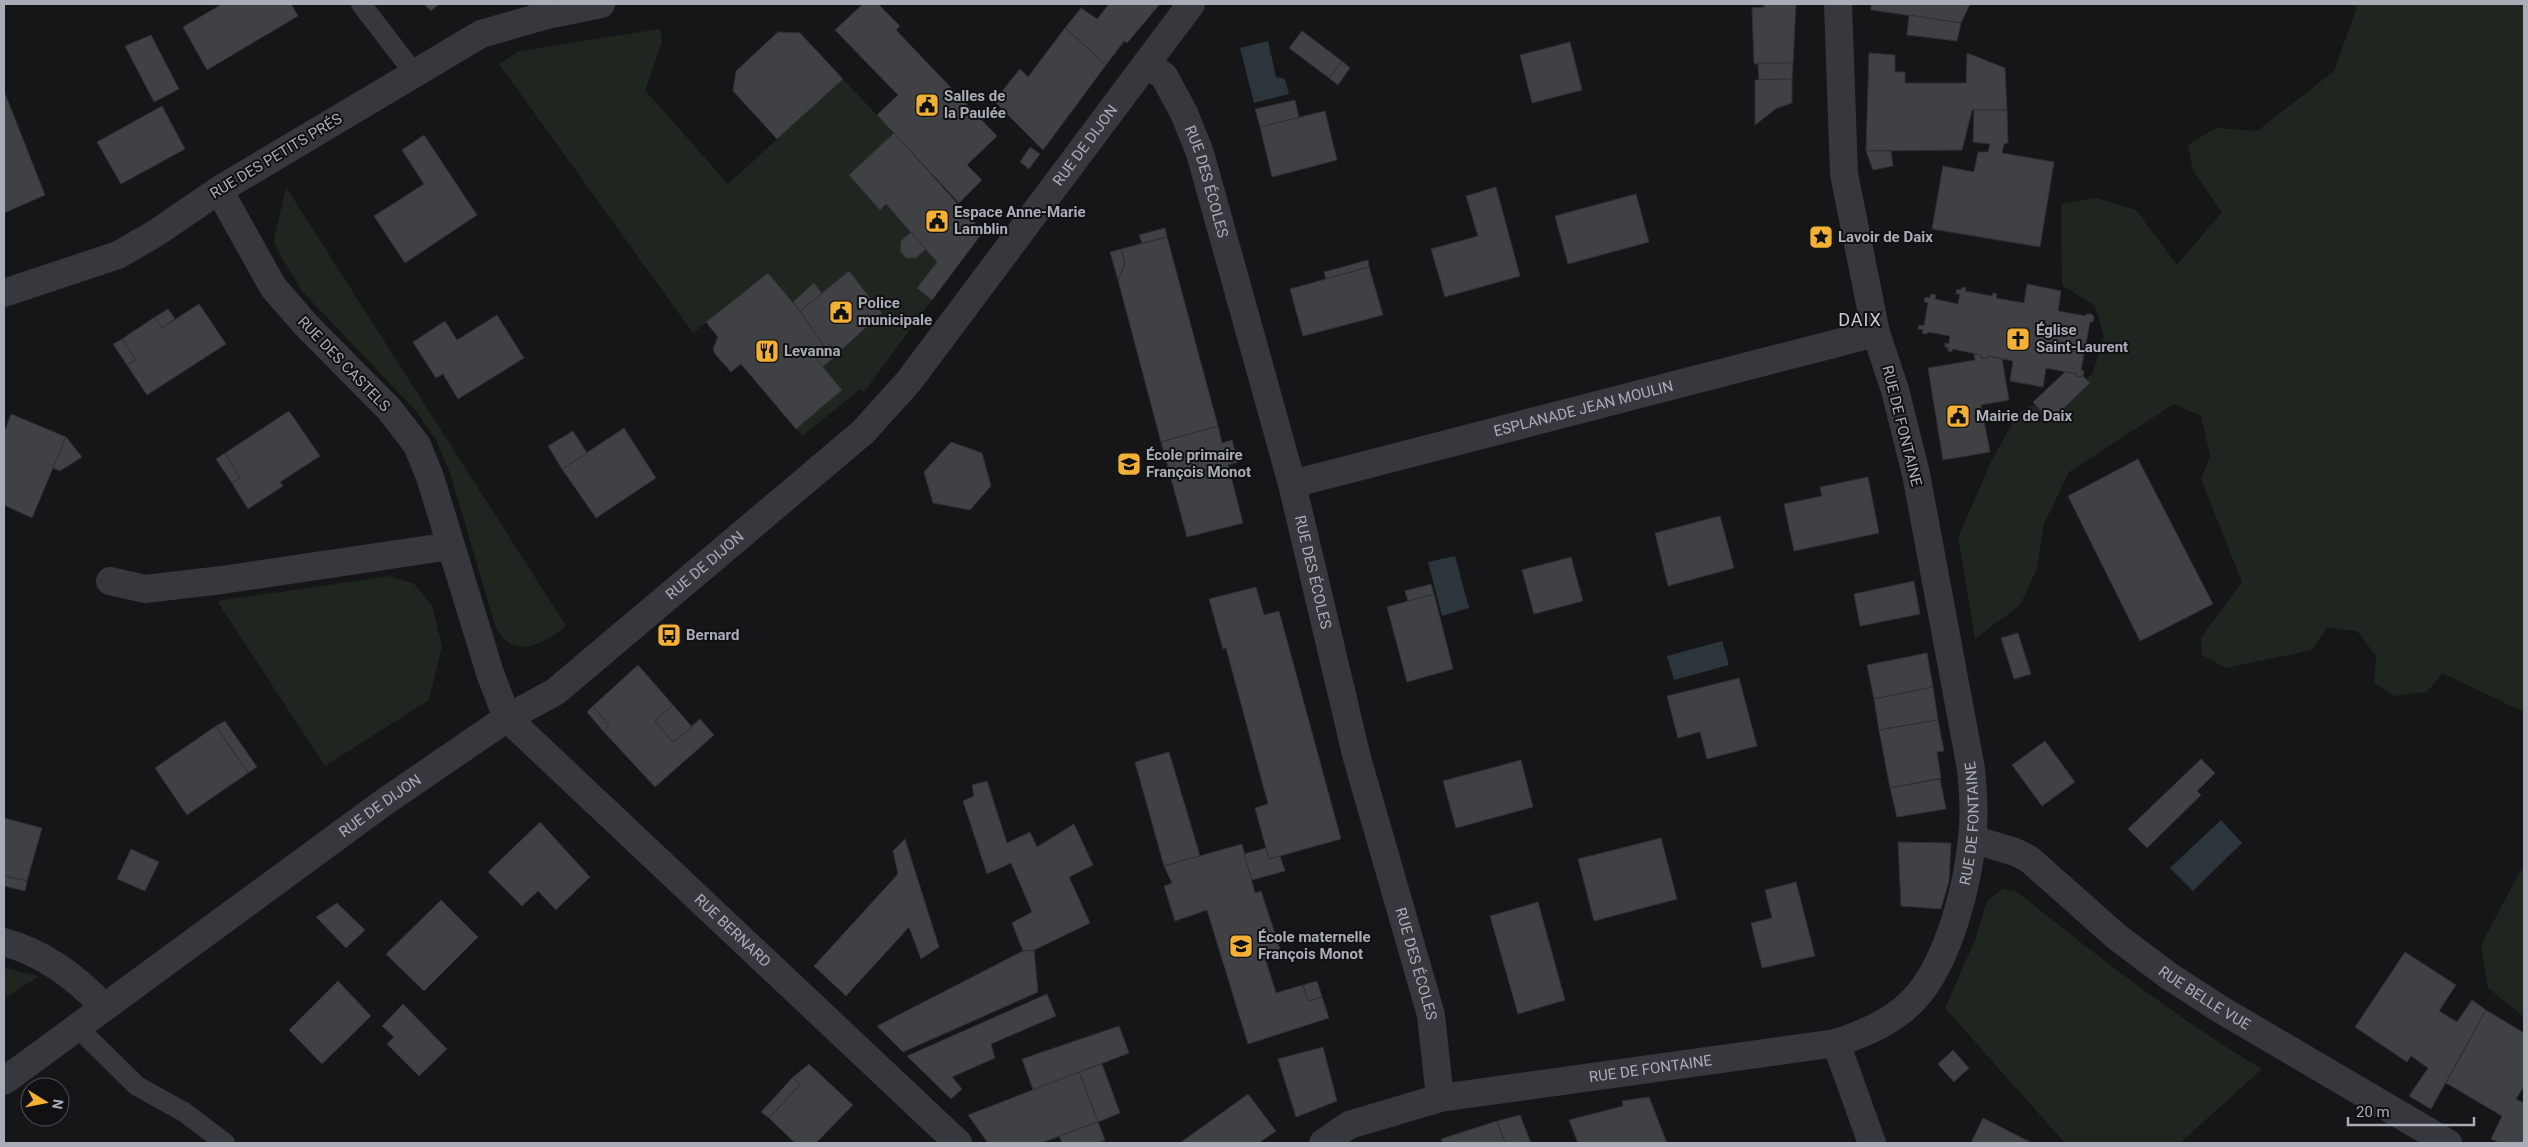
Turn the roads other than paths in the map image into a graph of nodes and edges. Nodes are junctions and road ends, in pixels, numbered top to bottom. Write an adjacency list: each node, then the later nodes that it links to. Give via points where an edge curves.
1 (361, 4): 7 (lane)
2 (601, 4): 5 (street, RUE DES PETITS PRÉS)
3 (1190, 4): 6 (street, RUE DE DIJON)
4 (1838, 4): 10 (street, RUE DE FONTAINE, via 1844,174)
5 (545, 10): 7 (street, RUE DES PETITS PRÉS, via 481,34)
6 (1146, 64): 11 (street, RUE DES ÉCOLES, via 1164,76 1200,153); 14 (street, RUE DE DIJON, via 910,381 863,432 555,692)
7 (414, 73): 8 (street, RUE DES PETITS PRÉS)
8 (219, 190): 9 (street, RUE DES PETITS PRÉS, via 118,255); 12 (street, RUE DES CASTELS, via 273,288 389,409 416,446 430,477)
9 (4, 294)
10 (1876, 333): 11 (street, ESPLANADE JEAN MOULIN); 15 (street, RUE DE FONTAINE, via 1895,390 1918,484 1971,769)
11 (1292, 484): 21 (street, RUE DES ÉCOLES, via 1357,758 1431,1015)
12 (451, 546): 13 (street, via 145,589); 14 (street, RUE DES CASTELS)
13 (110, 581)
14 (507, 718): 17 (street, RUE DE DIJON, via 383,803); 23 (street, RUE BERNARD)
15 (1972, 839): 19 (street, RUE DE FONTAINE, via 1955,916 1933,972 1918,996 1882,1024); 26 (street, RUE BELLE VUE, via 1997,845 2028,859 2117,937 2169,976)
16 (4, 942): 17 (street, via 28,948 63,970)
17 (104, 1007): 18 (street, RUE DE DIJON)
18 (77, 1027): 20 (street, RUE DE DIJON); 22 (lane, via 137,1086 184,1112)
19 (1836, 1043): 21 (street, RUE DE FONTAINE); 25 (street)
20 (4, 1081)
21 (1440, 1098): 24 (street, RUE DE FONTAINE, via 1349,1125)
22 (225, 1143)
23 (958, 1143)
24 (1323, 1143)
25 (1872, 1143)
26 (2448, 1143)

